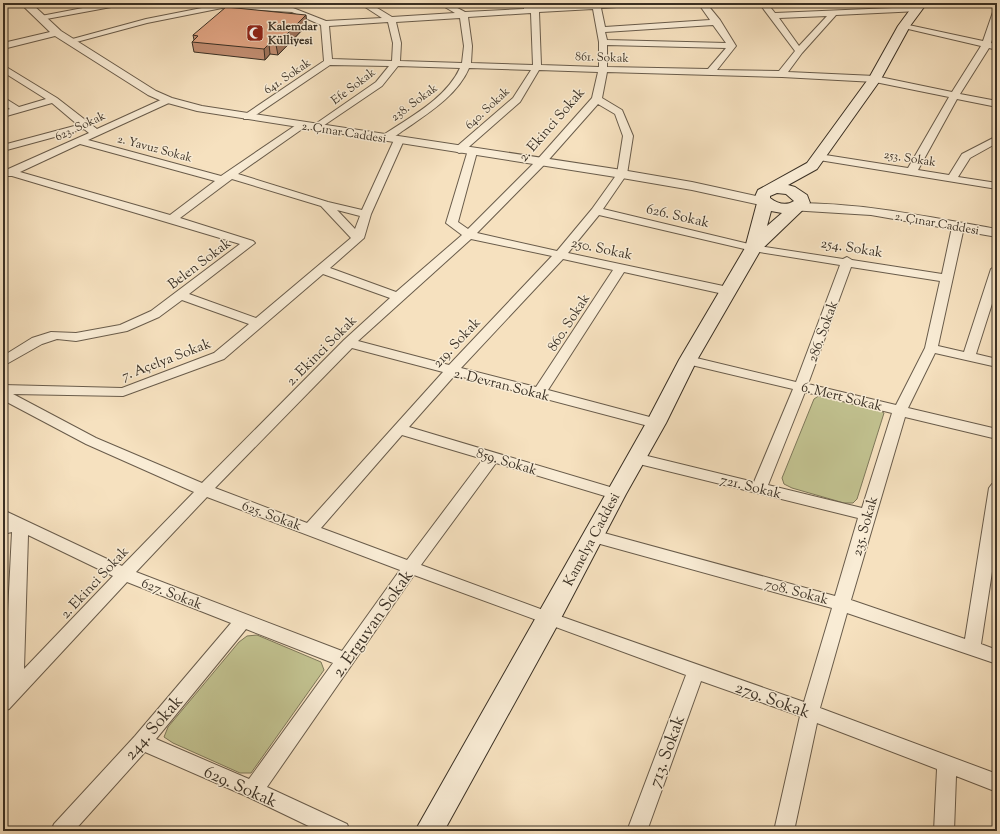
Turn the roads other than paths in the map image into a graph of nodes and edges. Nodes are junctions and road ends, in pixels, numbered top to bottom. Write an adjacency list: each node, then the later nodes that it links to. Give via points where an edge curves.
1 (24, 3): 17 (street, 2. Çınar Caddesi)
2 (122, 3): 17 (street)
3 (363, 3): 18 (street)
4 (442, 3): 15 (street)
5 (519, 3): 12 (street)
6 (648, 3): 10 (street)
7 (702, 3): 19 (street)
8 (763, 3): 16 (street)
9 (224, 4): 20 (street, via 293,10); 24 (street)
10 (593, 5): 12 (street); 23 (street, 2. Ekinci Sokak)
11 (918, 6): 14 (street); 21 (main road)
12 (535, 11): 15 (street); 33 (street)
13 (997, 12): 25 (street)
14 (833, 14): 16 (street); 29 (street)
15 (464, 15): 18 (street); 32 (street, 238. Sokak, via 468,37)
16 (773, 16): 29 (street)
17 (41, 18): 22 (street, 2. Çınar Caddesi)
18 (391, 20): 20 (street); 31 (street, via 397,43)
19 (716, 22): 23 (street); 27 (street)
20 (325, 24): 30 (street, 641. Sokak)
21 (904, 26): 25 (street); 40 (main road)
22 (57, 33): 24 (street, 2. Çınar Caddesi); 26 (street)
23 (602, 36): 27 (street); 35 (street, 2. Ekinci Sokak)
24 (69, 41): 45 (street, 2. Çınar Caddesi, via 152,93)
25 (986, 45): 28 (street); 41 (street)
26 (3, 46)
27 (732, 46): 36 (street)
28 (997, 47)
29 (799, 51): 37 (street)
30 (328, 62): 31 (street, 861. Sokak); 49 (street, 641. Sokak)
31 (396, 64): 32 (street, 861. Sokak); 52 (street, Efe Sokak, via 379,84)
32 (466, 65): 33 (street, 861. Sokak); 54 (street, 238. Sokak, via 450,91)
33 (537, 67): 35 (street, 861. Sokak); 59 (street, 640. Sokak, via 517,100)
34 (3, 68): 38 (street)
35 (603, 69): 36 (street, 861. Sokak); 42 (street, 2. Ekinci Sokak)
36 (710, 73): 37 (street, 861. Sokak)
37 (782, 74): 40 (street, 861. Sokak)
38 (17, 76): 39 (street); 44 (street)
39 (3, 80)
40 (875, 80): 41 (street, 861. Sokak); 61 (main road)
41 (954, 96): 46 (street, 861. Sokak); 63 (street)
42 (597, 99): 62 (street, 2. Ekinci Sokak); 65 (street, via 619,112 628,136)
43 (3, 100): 47 (street)
44 (54, 100): 47 (street); 51 (street)
45 (168, 100): 49 (street, 2. Çınar Caddesi); 53 (street, 623. Sokak)
46 (997, 104)
47 (17, 110): 48 (street)
48 (3, 114)
49 (247, 117): 50 (street, 2. Çınar Caddesi)
50 (302, 125): 52 (street, 2. Çınar Caddesi); 66 (street)
51 (85, 126): 53 (street); 58 (street)
52 (317, 127): 54 (street, 2. Çınar Caddesi)
53 (97, 133): 57 (street, 623. Sokak)
54 (385, 138): 56 (street, 2. Çınar Caddesi)
55 (997, 139): 67 (street, via 966,156)
56 (399, 140): 59 (street, 2. Çınar Caddesi); 73 (street)
57 (80, 141): 64 (street, 623. Sokak); 66 (street, 2. Yavuz Sokak)
58 (3, 148)
59 (459, 150): 60 (street, 2. Çınar Caddesi)
60 (472, 152): 62 (street, 2. Çınar Caddesi); 77 (street, via 452,223)
61 (815, 161): 63 (street, 253. Sokak); 69 (main road, via 813,174); 70 (main road)
62 (540, 163): 65 (street, 2. Çınar Caddesi); 77 (street, 2. Ekinci Sokak)
63 (912, 171): 67 (street, 253. Sokak)
64 (6, 174): 74 (street, Belen Sokak)
65 (622, 174): 70 (street, 2. Çınar Caddesi); 72 (street, 219. Sokak)
66 (226, 177): 71 (street, 2. Yavuz Sokak); 74 (street)
67 (952, 178): 68 (street, 253. Sokak)
68 (997, 186)
69 (803, 193): 70 (main road, via 782,208); 75 (street, 2. Çınar Caddesi, via 820,207 877,212); 79 (main road, via 791,214)
70 (768, 196): 79 (main road)
71 (325, 204): 73 (street, 2. Yavuz Sokak); 78 (street, 2. Yavuz Sokak)
72 (596, 212): 79 (street, 626. Sokak); 80 (street, 219. Sokak)
73 (366, 214): 78 (street)
74 (172, 219): 87 (street, Belen Sokak, via 249,243)
75 (958, 227): 76 (street, 2. Çınar Caddesi); 85 (street, 235. Sokak)
76 (997, 233)
77 (469, 235): 80 (street, 250. Sokak); 88 (street, 2. Ekinci Sokak)
78 (358, 238): 83 (street, 7. Açelya Sokak)
79 (753, 248): 81 (street, 254. Sokak); 86 (main road, Kamelya Caddesi)
80 (560, 255): 82 (street, 250. Sokak); 96 (street, 219. Sokak)
81 (847, 261): 85 (street, 254. Sokak); 97 (street, 286. Sokak)
82 (621, 267): 86 (street, 250. Sokak); 99 (street, 860. Sokak)
83 (321, 269): 88 (street); 89 (street, 7. Açelya Sokak)
84 (997, 269): 92 (street)
85 (945, 278): 91 (street, 235. Sokak)
86 (728, 291): 93 (main road, Kamelya Caddesi)
87 (181, 295): 89 (street); 94 (street, Belen Sokak, via 155,314 123,328 76,337 56,335 37,341)
88 (398, 297): 90 (street, 2. Ekinci Sokak)
89 (257, 324): 98 (street, 7. Açelya Sokak, via 219,356 123,392)
90 (349, 343): 96 (street, 2. Devran Sokak); 108 (street, 2. Ekinci Sokak)
91 (931, 348): 92 (street); 101 (street, 235. Sokak)
92 (970, 357): 95 (street)
93 (688, 360): 97 (street, 6. Mert Sokak); 102 (main road, Kamelya Caddesi)
94 (3, 362)
95 (997, 363)
96 (450, 371): 99 (street, 2. Devran Sokak); 103 (street, 219. Sokak)
97 (801, 386): 101 (street, 6. Mert Sokak); 107 (street, 286. Sokak)
98 (3, 389)
99 (539, 393): 102 (street, 2. Devran Sokak)
100 (3, 394): 108 (street, 625. Sokak, via 91,441)
101 (900, 410): 104 (street, 6. Mert Sokak); 111 (street, 235. Sokak)
102 (656, 423): 106 (main road, Kamelya Caddesi)
103 (399, 429): 105 (street, 859. Sokak); 115 (street, 219. Sokak)
104 (997, 434)
105 (493, 457): 109 (street, 859. Sokak); 118 (street, 2. Erguvan Sokak)
106 (635, 458): 107 (street, 721. Sokak); 109 (main road, Kamelya Caddesi)
107 (759, 488): 111 (street, 721. Sokak)
108 (204, 490): 115 (street, 625. Sokak); 119 (street, 2. Ekinci Sokak)
109 (615, 494): 116 (main road, Kamelya Caddesi)
110 (996, 498): 117 (street)
111 (867, 515): 120 (street, 235. Sokak)
112 (3, 516): 113 (street, 627. Sokak)
113 (20, 525): 114 (street); 119 (street, 627. Sokak); 127 (street)
114 (3, 528)
115 (312, 529): 118 (street, 625. Sokak)
116 (593, 536): 120 (street, 708. Sokak); 121 (main road, Kamelya Caddesi)
117 (992, 555): 123 (street)
118 (411, 567): 121 (street, 625. Sokak); 125 (street, 2. Erguvan Sokak)
119 (123, 574): 122 (street, 627. Sokak); 127 (street, 2. Ekinci Sokak)
120 (842, 604): 123 (street, 708. Sokak); 128 (street, 235. Sokak)
121 (548, 619): 126 (street, 279. Sokak); 135 (main road, Kamelya Caddesi)
122 (243, 622): 125 (street, 627. Sokak); 129 (street, 244. Sokak)
123 (972, 648): 124 (street, 708. Sokak)
124 (997, 657)
125 (345, 660): 132 (street, 2. Erguvan Sokak)
126 (696, 671): 128 (street, 279. Sokak); 136 (street, 713. Sokak)
127 (8, 697)
128 (810, 712): 130 (street, 279. Sokak); 137 (street, 235. Sokak)
129 (142, 742): 132 (street, 629. Sokak); 133 (street, 244. Sokak)
130 (947, 764): 131 (street, 279. Sokak); 138 (street)
131 (997, 783)
132 (252, 790): 134 (street, 629. Sokak)
133 (61, 831)
134 (340, 831)
135 (429, 831)
136 (638, 831)
137 (784, 831)
138 (944, 831)

